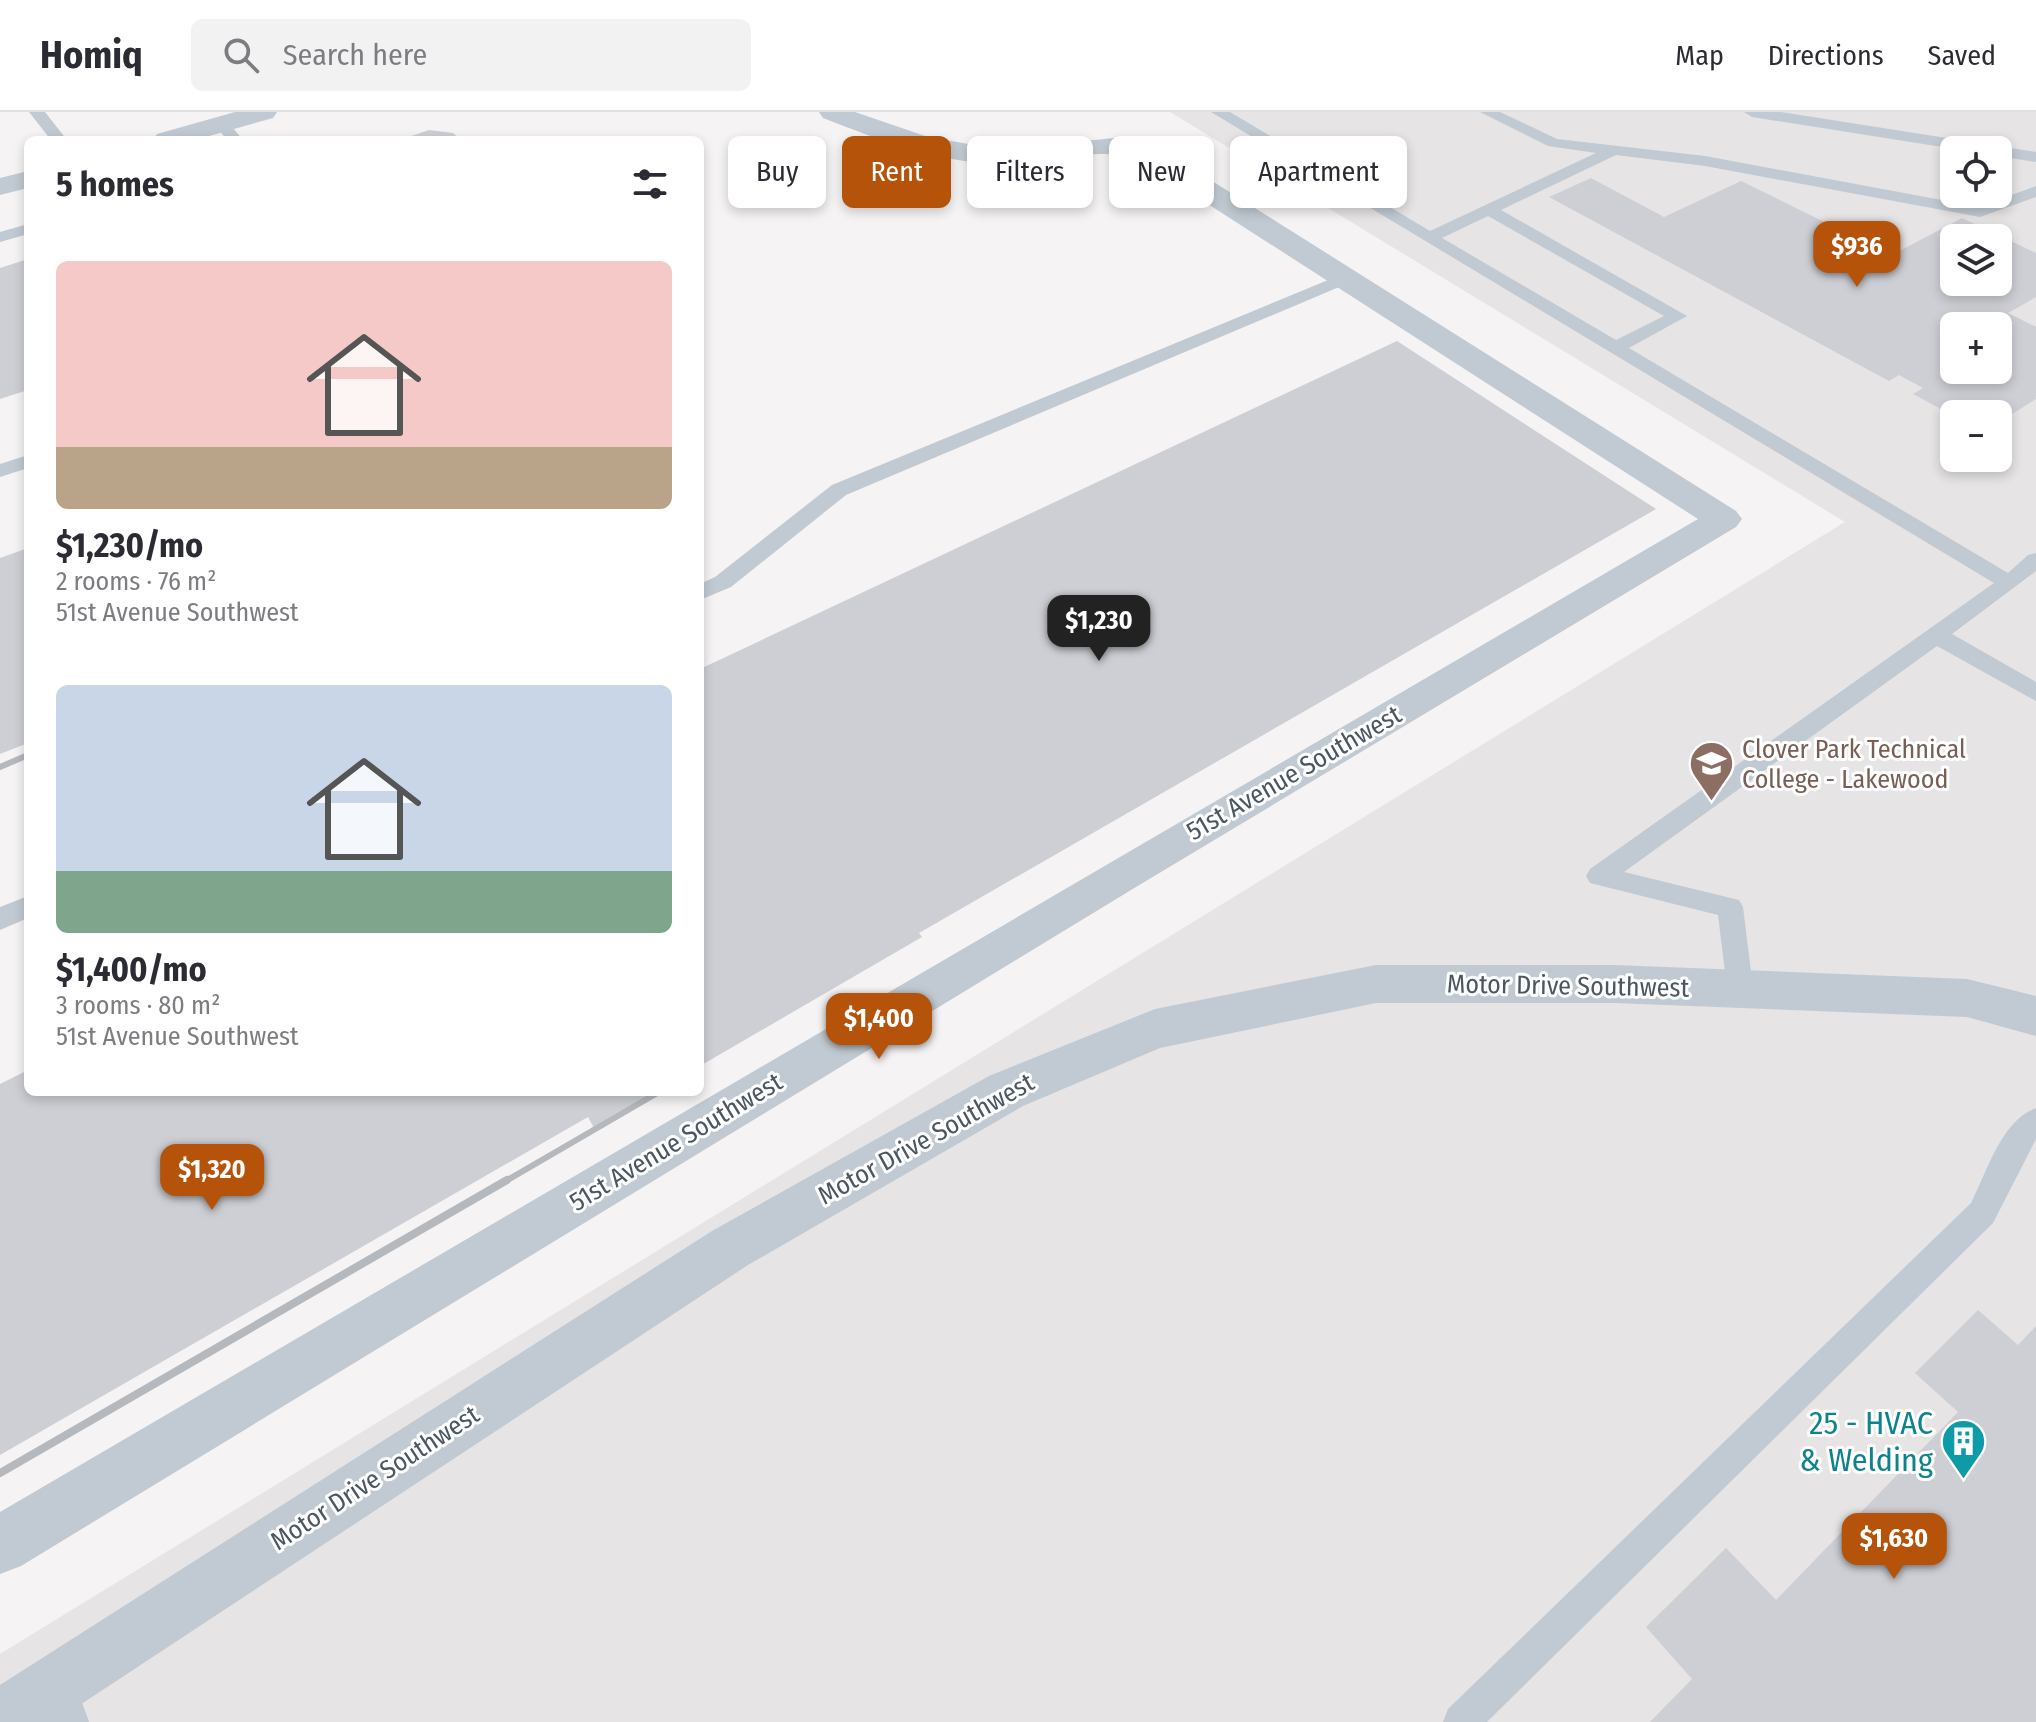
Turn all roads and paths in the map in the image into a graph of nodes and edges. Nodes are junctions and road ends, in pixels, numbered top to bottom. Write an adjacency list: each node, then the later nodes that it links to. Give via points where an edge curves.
1 (37, 112): 8 (lane)
2 (264, 112): 7 (street)
3 (832, 112): 21 (street, 51st Avenue Southwest, via 905,138 976,155 1133,147)
4 (1219, 112): 20 (lane)
5 (1488, 112): 11 (lane, via 1554,143)
6 (1752, 112): 10 (lane)
7 (228, 132): 9 (street)
8 (56, 136)
9 (197, 136)
10 (1940, 142)
11 (1614, 150): 16 (lane, via 1705,161 1980,212); 17 (lane)
12 (2012, 153): 13 (lane)
13 (2036, 157)
14 (24, 180): 15 (street)
15 (0, 187)
16 (2036, 191)
17 (1488, 209): 20 (lane); 22 (lane, via 1678,316)
18 (24, 230): 19 (lane)
19 (0, 237)
20 (1430, 237): 22 (lane)
21 (1345, 278): 27 (lane, via 839,490 723,582); 35 (street, 51st Avenue Southwest, via 1724,519)
22 (1615, 348): 26 (lane)
23 (24, 462): 24 (lane)
24 (0, 471)
25 (2036, 560): 26 (lane)
26 (2009, 583): 28 (lane)
27 (704, 591)
28 (1936, 635): 29 (lane); 32 (lane, via 1599,876 1730,907)
29 (2036, 693)
30 (24, 908): 31 (lane)
31 (0, 919)
32 (1740, 988): 33 (street, Motor Drive Southwest, via 1967,998); 36 (street, Motor Drive Southwest, via 1376,984 1155,1029 1006,1091 730,1248)
33 (2036, 1016)
34 (2036, 1121): 38 (lane, via 2021,1134 1982,1213)
35 (0, 1545)
36 (64, 1703): 37 (street, Motor Drive Southwest)
37 (0, 1721)
38 (1461, 1722)

